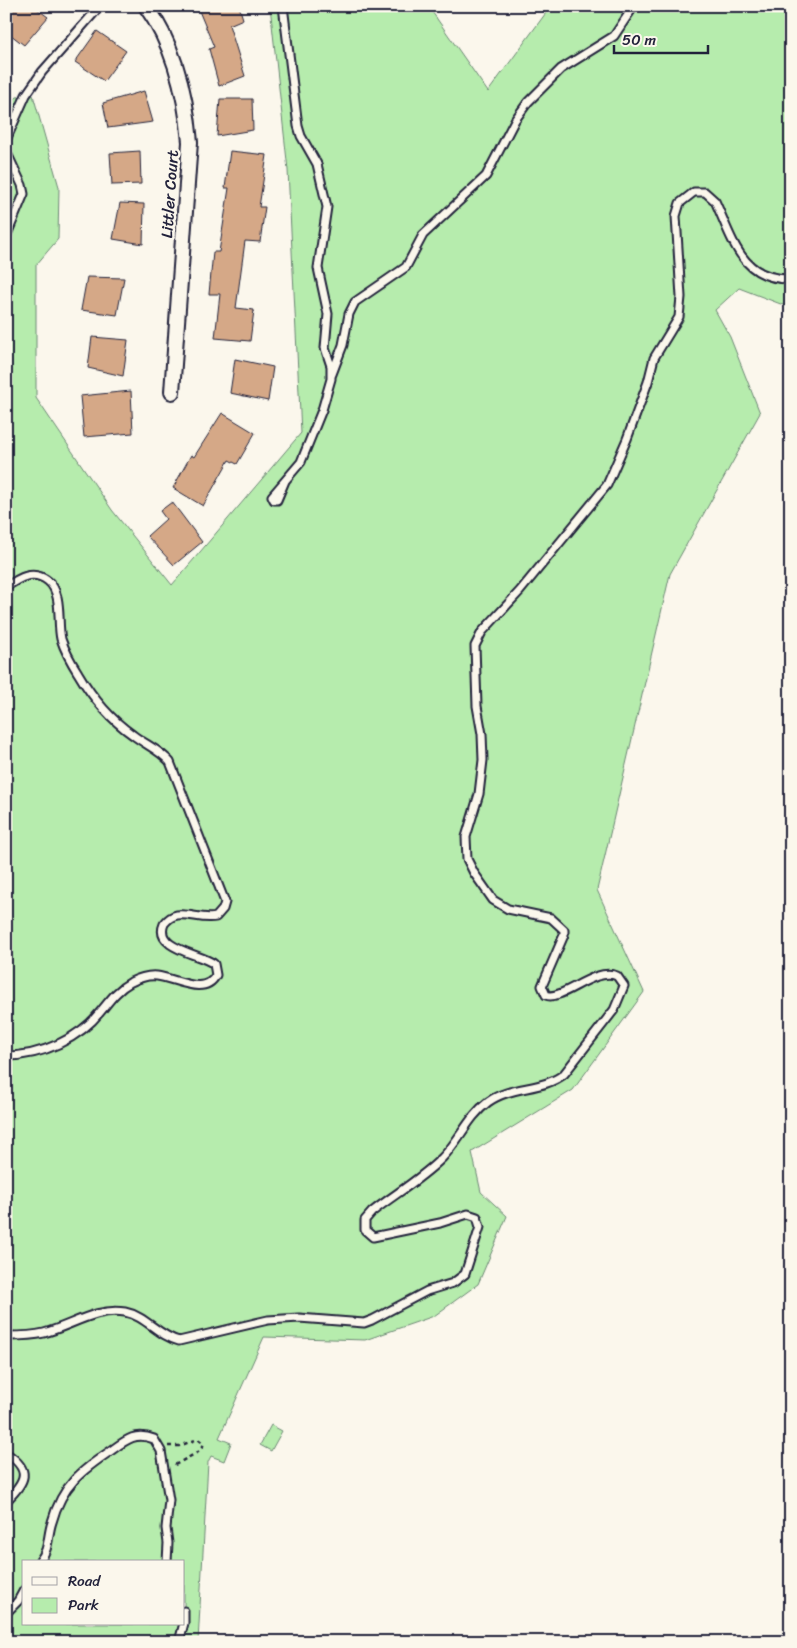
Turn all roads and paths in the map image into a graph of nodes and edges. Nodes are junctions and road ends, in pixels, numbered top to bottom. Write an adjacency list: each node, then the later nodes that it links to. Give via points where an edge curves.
1 (100, 6): 5 (lane, via 42,72 26,95)
2 (146, 6): 10 (street, Littler Court, via 166,42 178,76 187,109 190,142)
3 (283, 6): 9 (lane, via 298,126 317,164 327,207 318,268 328,314 325,348)
4 (634, 6): 9 (lane, via 614,36 561,69 528,102 486,176 423,235 406,266 355,302)
5 (6, 140)
6 (6, 150): 7 (lane, via 24,194)
7 (6, 238)
8 (791, 279): 14 (lane, via 763,276 748,265 709,194 694,192 680,202 676,221 681,297 679,317 654,358 611,476 601,494 482,632 475,646 483,760 480,794 466,837 469,864 493,900 508,908 551,918 564,930 542,986 546,996 555,996 607,973 617,976 624,986 614,1010 564,1074 553,1082 507,1092 489,1101 469,1120 442,1158 366,1220 365,1230 373,1237 468,1214 477,1217 480,1227 465,1274 453,1283 427,1291 364,1324 275,1319 179,1341 136,1316 116,1311 44,1333)
9 (331, 379): 11 (lane, via 304,455 296,471)
10 (172, 392)
11 (285, 481)
12 (6, 587): 13 (lane, via 30,575 40,576 50,583 56,594 63,644 92,695 123,728 161,752 170,762 225,902 216,917 176,915 165,922 163,930 166,941 174,947 214,964 216,975 211,983 202,986 159,976 142,978 118,991 89,1023 66,1040 34,1053)
13 (6, 1056)
14 (6, 1336)
15 (159, 1445): 17 (lane); 17 (path, via 179,1446 198,1439 204,1444 200,1451); 19 (lane, via 146,1436 127,1439 78,1474 58,1505 48,1548)
16 (6, 1453): 18 (lane, via 19,1463 24,1473 23,1482)
17 (164, 1473): 20 (lane, via 169,1500)
18 (6, 1501)
19 (39, 1560)
20 (167, 1560)
21 (22, 1594): 22 (lane)
22 (6, 1613)
23 (183, 1626): 24 (lane)
24 (179, 1642)

